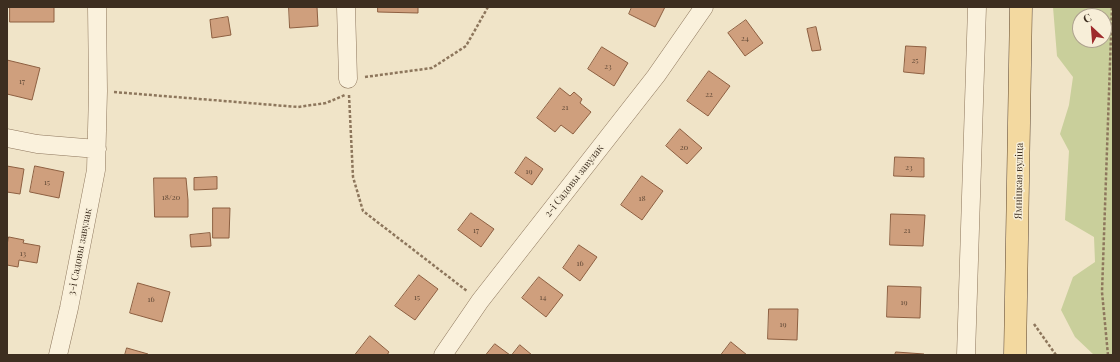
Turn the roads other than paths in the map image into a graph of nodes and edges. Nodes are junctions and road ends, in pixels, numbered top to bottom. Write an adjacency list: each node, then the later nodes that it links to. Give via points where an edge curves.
1 (97, 7): 8 (street, 3-і Садовы завулак)
2 (346, 7): 6 (street)
3 (704, 7): 10 (street, 2-і Садовы завулак, via 656,76 480,301)
4 (977, 7): 11 (street)
5 (1021, 7): 12 (main road, Ямніцкая вуліца)
6 (348, 79)
7 (7, 138): 8 (street, via 36,144)
8 (97, 149): 9 (street, 3-і Садовы завулак, via 90,203)
9 (58, 355)
10 (443, 355)
11 (966, 355)
12 (1016, 355)

